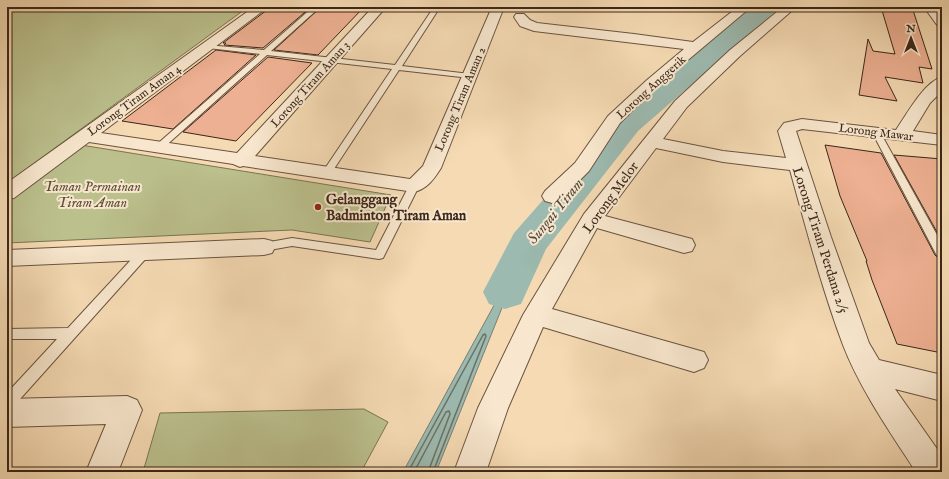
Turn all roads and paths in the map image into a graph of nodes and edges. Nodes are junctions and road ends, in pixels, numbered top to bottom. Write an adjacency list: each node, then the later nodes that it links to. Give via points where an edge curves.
1 (262, 7): 11 (street, Lorong Tiram Aman 4)
2 (317, 7): 13 (lane)
3 (380, 7): 14 (street, Lorong Tiram Aman 3)
4 (437, 7): 15 (lane)
5 (498, 7): 16 (street, Lorong Tiram Aman 2)
6 (745, 7): 12 (street, Lorong Anggerik)
7 (790, 7): 23 (street, Lorong Melor, via 735,53 681,104)
8 (930, 7): 10 (street)
9 (520, 17): 12 (street, via 534,27)
10 (942, 22)
11 (208, 46): 13 (lane); 20 (street, Lorong Tiram Aman 4)
12 (696, 46): 30 (street, Lorong Anggerik, via 652,83 614,120 582,167)
13 (266, 52): 14 (lane); 24 (lane)
14 (331, 61): 15 (lane); 25 (street, Lorong Tiram Aman 3)
15 (396, 68): 16 (lane); 27 (lane)
16 (470, 76): 28 (street, Lorong Tiram Aman 2, via 432,168)
17 (942, 82): 21 (street, via 924,100)
18 (810, 124): 19 (street, Lorong Mawar); 26 (street, Lorong Tiram Perdana 2/5, via 796,124 787,131)
19 (876, 132): 21 (street, Lorong Mawar); 35 (lane)
20 (85, 136): 24 (street); 29 (street, Lorong Tiram Aman 4)
21 (901, 136): 22 (street, Lorong Mawar)
22 (942, 140)
23 (651, 142): 26 (street, via 719,156); 31 (street, Lorong Melor)
24 (158, 148): 25 (street)
25 (240, 161): 27 (street)
26 (796, 165): 41 (street, Lorong Tiram Perdana 2/5, via 857,346)
27 (326, 173): 28 (street)
28 (414, 186): 33 (lane, via 379,255 292,242)
29 (7, 193)
30 (552, 196)
31 (591, 219): 32 (street); 37 (street, Lorong Melor)
32 (684, 245)
33 (264, 247): 34 (street)
34 (145, 252): 36 (street); 38 (lane)
35 (942, 254)
36 (7, 258)
37 (536, 315): 40 (street); 46 (street, Lorong Melor, via 493,408)
38 (72, 333): 39 (lane); 43 (lane)
39 (7, 334)
40 (694, 360)
41 (869, 370): 42 (street); 47 (street, Lorong Tiram Perdana 2/5, via 883,396)
42 (942, 388)
43 (7, 403)
44 (7, 413): 45 (street, via 127,410)
45 (102, 472)
46 (470, 472)
47 (934, 472)

